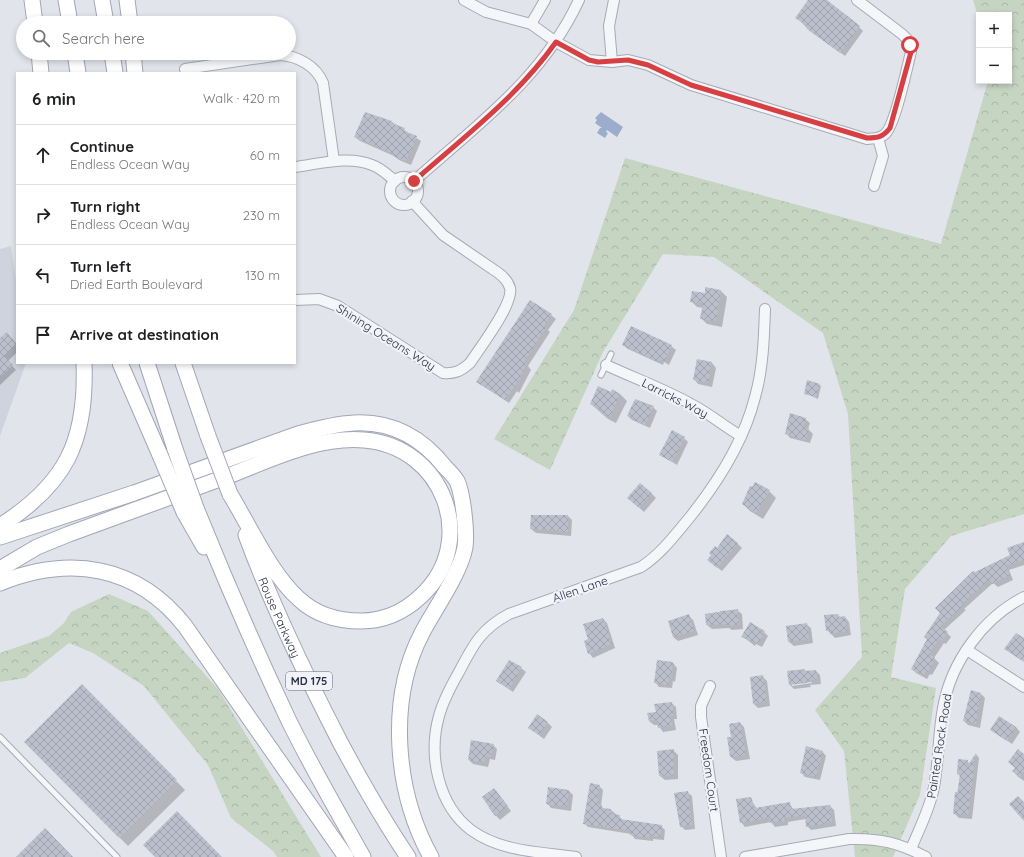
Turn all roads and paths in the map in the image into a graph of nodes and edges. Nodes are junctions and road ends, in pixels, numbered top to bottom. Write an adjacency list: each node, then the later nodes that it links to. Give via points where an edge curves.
1 (32, 0): 10 (main road)
2 (66, 0): 11 (main road)
3 (102, 0): 12 (main road)
4 (127, 0): 13 (main road)
5 (464, 0): 14 (street, via 486,12)
6 (545, 0): 14 (street)
7 (579, 0): 15 (street)
8 (614, 0): 22 (street, via 609,26)
9 (857, 0): 28 (street, via 902,34 910,45 911,52 892,122 885,134)
10 (34, 16)
11 (69, 16)
12 (105, 16)
13 (129, 16)
14 (531, 24): 15 (street)
15 (556, 42): 22 (street, via 589,60); 32 (street, via 542,62 510,96)
16 (296, 57): 29 (street, via 320,75 323,82)
17 (40, 60): 23 (main road)
18 (76, 60): 24 (main road)
19 (113, 60): 25 (main road)
20 (134, 60): 26 (main road)
21 (246, 60): 27 (street, via 185,69)
22 (612, 62): 28 (street, via 628,60 648,65 691,85 867,138)
23 (41, 72)
24 (78, 72)
25 (115, 72)
26 (135, 72)
27 (186, 72)
28 (878, 138): 33 (street, via 883,156)
29 (334, 161): 30 (street); 31 (street, via 352,160 372,165)
30 (296, 167)
31 (395, 181): 32 (street, via 403,177); 34 (street, via 390,190 393,199 401,204)
32 (414, 181): 34 (street, via 418,192)
33 (874, 186)
34 (412, 201): 35 (street, Shining Oceans Way, via 443,235 505,278 511,289 508,304 470,363 452,374 443,373 338,306 319,299)
35 (296, 300)
36 (765, 309): 44 (street, Allen Lane, via 759,381)
37 (611, 354): 42 (lane)
38 (84, 364): 47 (main road, via 82,413 67,461 50,486 34,502)
39 (120, 364): 46 (main road, bridge, via 160,455)
40 (147, 364): 46 (main road, MD 175, bridge, via 175,449)
41 (183, 364): 45 (main road, Rouse Parkway / MD 175, bridge)
42 (606, 365): 43 (lane); 44 (street, Larricks Way, via 689,402 708,413 725,428)
43 (601, 376)
44 (741, 436): 62 (street, Allen Lane, via 706,497 652,560 628,573 509,614 496,621 475,642 451,686 439,717 436,764 438,780 444,794 461,821 480,836 501,845)
45 (230, 494): 49 (main road, via 286,586 311,608 336,619 371,621 399,612 413,604 425,592 447,557 450,522 442,494 431,475 411,456 395,448 377,442 347,440 302,448 69,534 37,547); 60 (main road, Rouse Parkway / MD 175, via 267,592 320,703 392,834)
46 (190, 510): 59 (main road, MD 175, via 290,722 326,793)
47 (0, 526)
48 (0, 537): 61 (main road, via 319,428 355,423 385,426 408,433 433,451 457,482 465,514 465,547 453,578 421,635 412,657 405,680 400,715 406,793 414,820)
49 (0, 570)
50 (0, 583): 58 (main road, via 38,570 83,568 125,578 160,600 185,626)
51 (1024, 597): 52 (street, Painted Rock Road, via 989,622)
52 (967, 650): 54 (street); 56 (street, Painted Rock Road, via 953,674 945,696 932,797)
53 (710, 686): 63 (street, Freedom Court, via 701,706 701,717)
54 (1024, 687)
55 (0, 737): 57 (lane)
56 (911, 849): 64 (street, via 886,840 849,839); 65 (street)
57 (117, 857)
58 (346, 857)
59 (363, 857)
60 (408, 857)
61 (431, 857)
62 (576, 857)
63 (721, 857)
64 (745, 857)
65 (926, 857)

